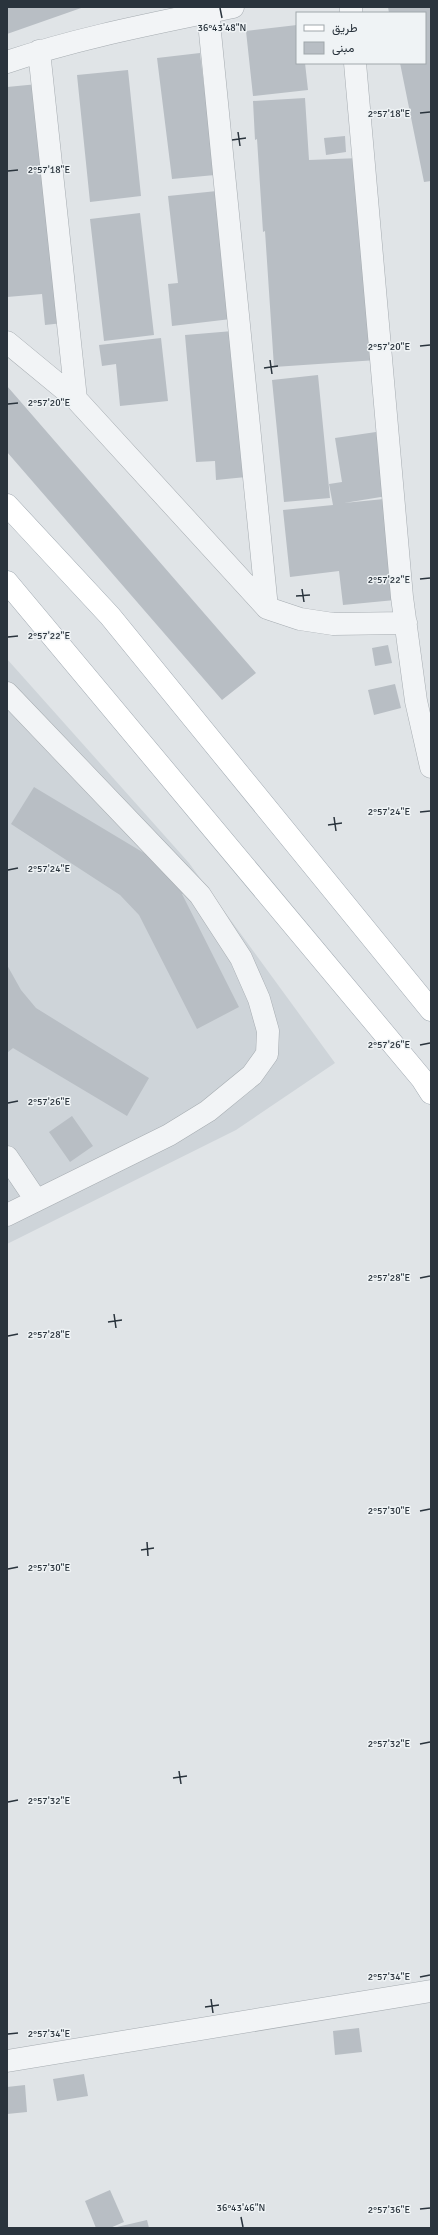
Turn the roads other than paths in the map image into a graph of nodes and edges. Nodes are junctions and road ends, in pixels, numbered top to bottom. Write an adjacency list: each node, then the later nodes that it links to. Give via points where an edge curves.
1 (233, 7): 2 (street)
2 (208, 12): 3 (street, via 124,29); 10 (street)
3 (39, 51): 4 (street); 7 (street)
4 (7, 62)
5 (355, 64): 11 (street, via 386,428)
6 (7, 342): 7 (street)
7 (76, 399): 10 (street)
8 (7, 505): 14 (main road, via 110,616)
9 (7, 582): 15 (main road)
10 (267, 608): 11 (street, via 300,619 333,624)
11 (406, 622): 13 (street, via 416,701)
12 (7, 693): 17 (street, via 200,896 241,958 259,999 268,1031 267,1054 252,1075 208,1111 169,1135)
13 (431, 767)
14 (431, 1010)
15 (431, 1092)
16 (7, 1157): 17 (street)
17 (36, 1200): 18 (street)
18 (7, 1214)
19 (431, 1991): 20 (street)
20 (7, 2061)

